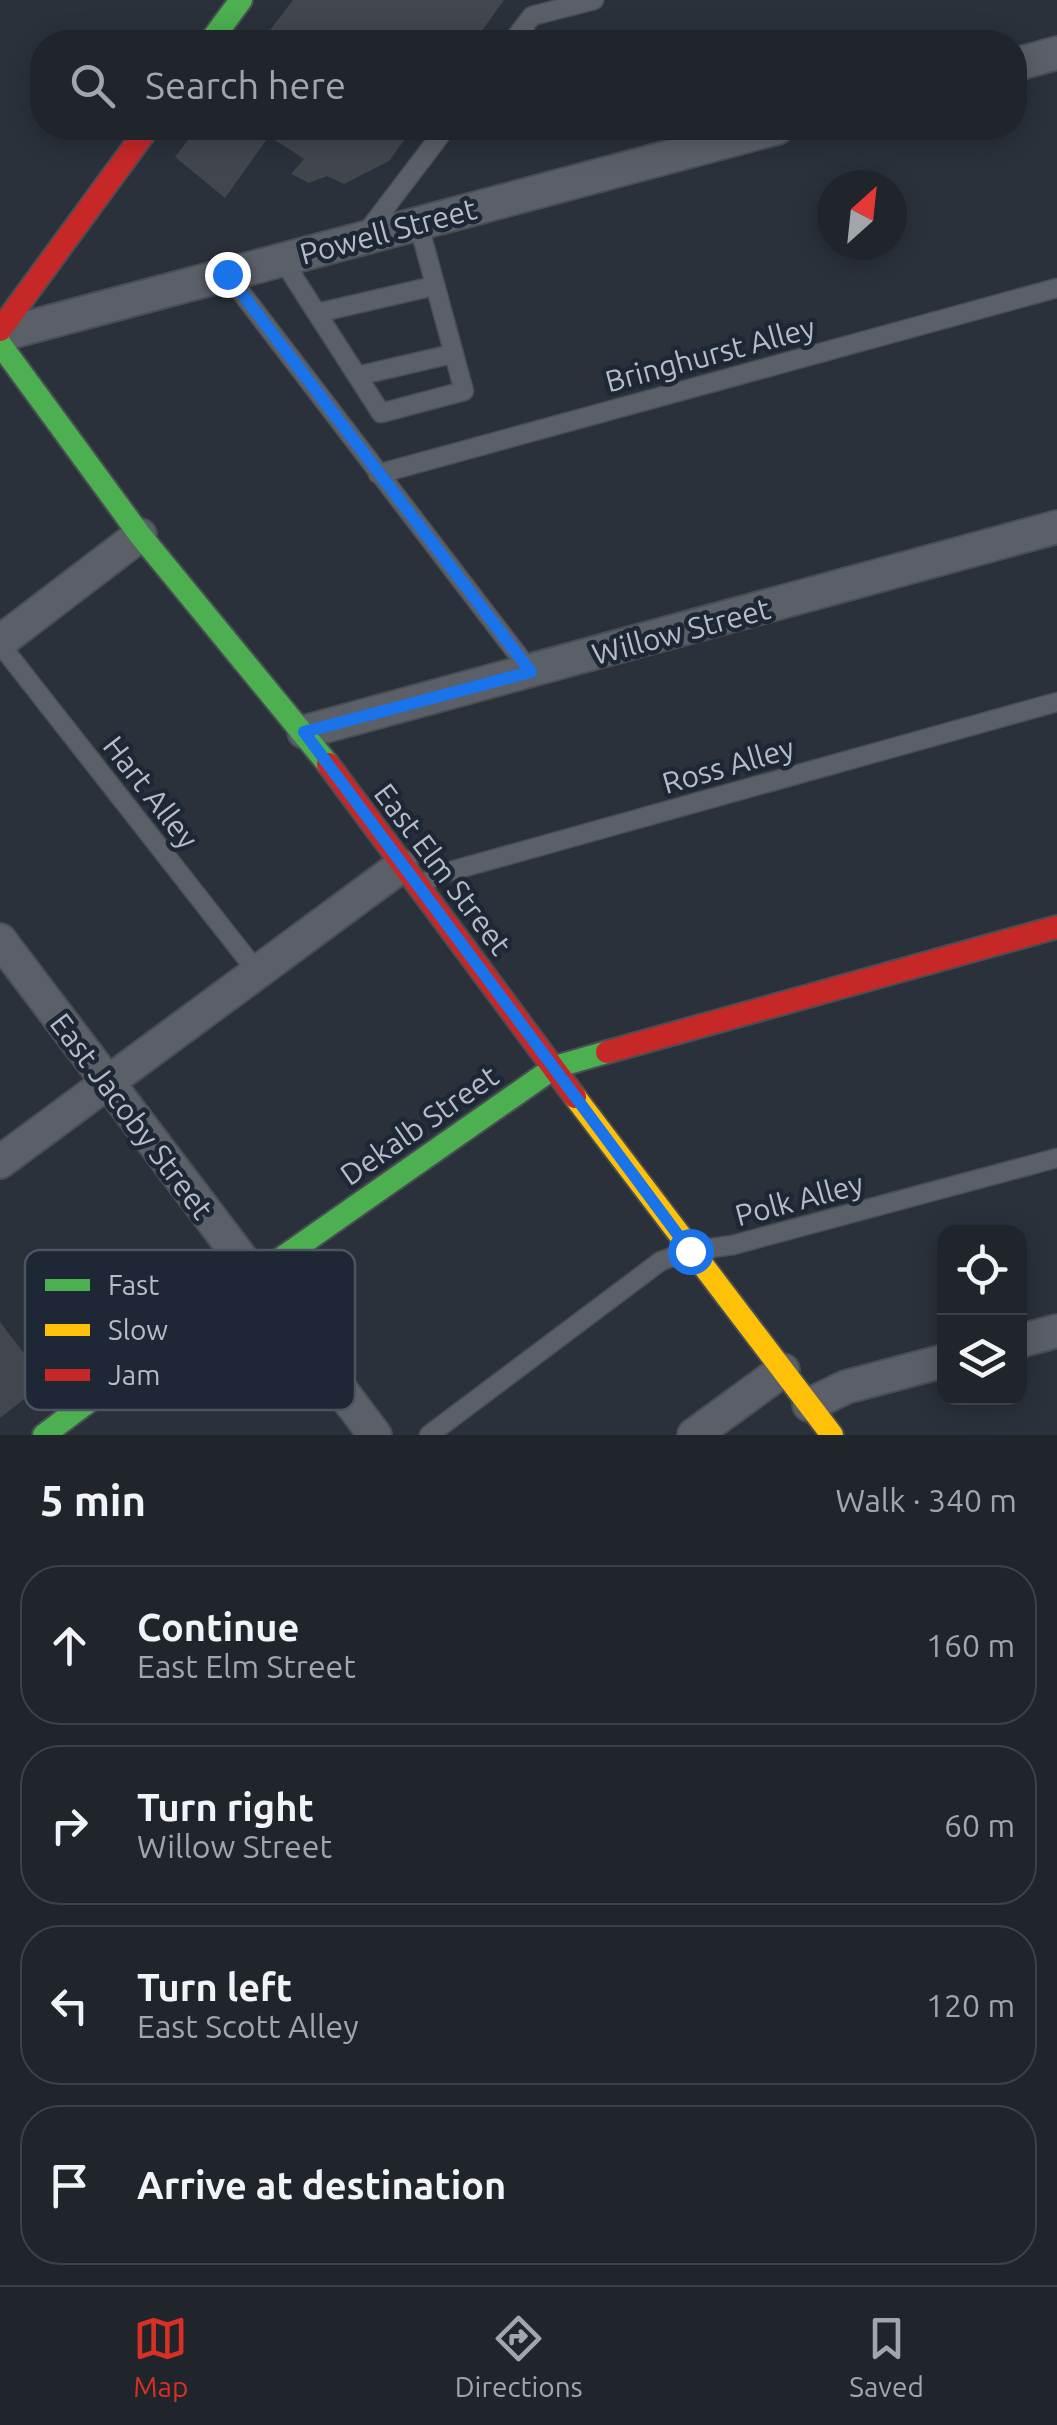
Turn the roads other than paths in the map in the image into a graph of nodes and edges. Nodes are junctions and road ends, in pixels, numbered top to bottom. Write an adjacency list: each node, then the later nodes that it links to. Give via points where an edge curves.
1 (240, 0): 3 (main road)
2 (594, 0): 4 (lane, via 532,16)
3 (219, 30)
4 (521, 30)
5 (1057, 53): 6 (street)
6 (1027, 61)
7 (139, 140): 17 (main road)
8 (437, 140): 11 (lane)
9 (731, 140): 10 (street, Powell Street)
10 (418, 222): 11 (street, Powell Street); 14 (lane)
11 (362, 237): 12 (street, Powell Street)
12 (282, 259): 13 (street, Powell Street); 16 (lane)
13 (227, 274): 17 (street, Powell Street); 21 (lane)
14 (434, 286): 16 (lane); 19 (lane)
15 (1057, 288): 21 (lane, Bringhurst Alley)
16 (317, 314): 20 (lane)
17 (0, 333)
18 (0, 344): 23 (main road, East Elm Street)
19 (452, 354): 20 (lane); 20 (lane, via 464,391 381,413)
20 (357, 376)
21 (378, 474): 25 (lane)
22 (1057, 527): 25 (street, Willow Street)
23 (140, 535): 24 (street); 27 (main road, East Elm Street)
24 (0, 643): 31 (lane, Hart Alley)
25 (531, 672): 27 (street, Willow Street)
26 (1057, 702): 28 (lane, Ross Alley, via 440,874)
27 (304, 732): 28 (main road, East Elm Street)
28 (409, 876): 31 (street); 32 (main road, East Elm Street)
29 (1057, 927): 32 (main road, Dekalb Street)
30 (0, 940): 33 (street, East Jacoby Street)
31 (258, 974): 33 (street)
32 (555, 1067): 37 (main road, Dekalb Street); 38 (main road, East Elm Street)
33 (108, 1084): 35 (street); 36 (street, East Jacoby Street)
34 (1057, 1158): 38 (lane, Polk Alley)
35 (0, 1162)
36 (233, 1250)
37 (294, 1250)
38 (690, 1251): 42 (main road, East Elm Street); 48 (lane, Polk Alley, via 660,1262)
39 (1057, 1331): 40 (street)
40 (1027, 1339)
41 (937, 1363): 43 (street)
42 (783, 1370): 43 (main road, East Elm Street); 49 (street)
43 (809, 1405): 50 (main road, East Elm Street)
44 (77, 1410): 46 (main road, Dekalb Street)
45 (355, 1410): 47 (street, East Jacoby Street)
46 (44, 1435)
47 (374, 1435)
48 (428, 1435)
49 (694, 1435)
50 (832, 1435)

